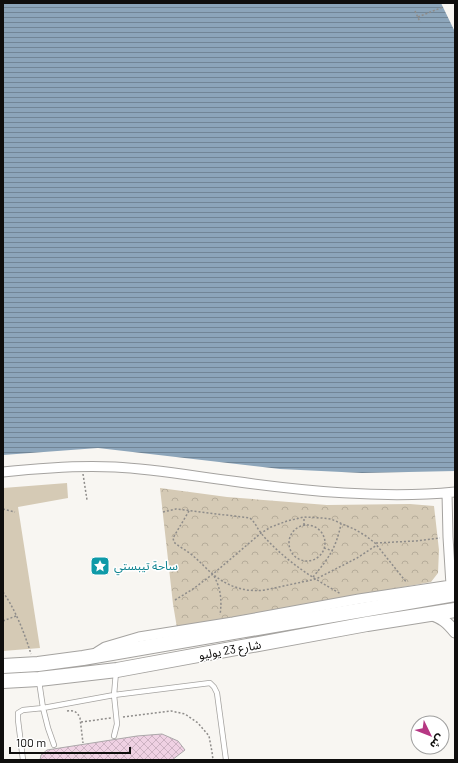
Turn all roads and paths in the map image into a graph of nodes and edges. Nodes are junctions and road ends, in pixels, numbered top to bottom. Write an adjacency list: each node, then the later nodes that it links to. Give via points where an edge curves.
1 (443, 7): 3 (path)
2 (415, 11): 3 (path)
3 (418, 17): 4 (path)
4 (420, 22)
5 (82, 466): 6 (street); 7 (street, via 147,470 357,494); 8 (path)
6 (3, 472)
7 (451, 492): 17 (street)
8 (87, 500)
9 (3, 510): 11 (path)
10 (189, 511): 12 (path, via 173,509); 16 (path, via 249,517); 21 (path, via 173,541)
11 (15, 512)
12 (163, 512)
13 (304, 517): 14 (path, via 331,519); 15 (path); 16 (path, via 287,521)
14 (341, 524): 18 (path, via 360,532); 20 (path)
15 (304, 526): 19 (path, via 313,526 320,531 324,539); 19 (path, via 293,532 289,540 290,549 295,556 303,560 312,560 319,556)
16 (261, 533): 21 (path); 22 (path, via 286,558)
17 (448, 537): 18 (path); 24 (street)
18 (376, 544): 23 (path, via 357,558); 25 (path)
19 (324, 548): 20 (path)
20 (333, 551): 22 (path)
21 (213, 574): 23 (path, via 234,587 251,591); 27 (path); 34 (path, via 220,594)
22 (313, 577): 23 (path)
23 (316, 579): 28 (path)
24 (454, 588): 25 (street); 29 (main road, شارع 23 يوليو)
25 (413, 591): 29 (street)
26 (3, 592): 32 (path)
27 (175, 600)
28 (353, 600): 29 (street); 34 (street)
29 (367, 604): 36 (main road, شارع 23 يوليو)
30 (455, 610): 31 (main road, شارع 23 يوليو)
31 (429, 614): 35 (street, via 448,623); 39 (main road, شارع 23 يوليو)
32 (17, 615): 33 (path); 37 (path)
33 (3, 621)
34 (218, 625): 36 (street, via 140,638 105,647)
35 (455, 632)
36 (83, 658): 37 (main road, شارع 23 يوليو)
37 (36, 664): 38 (main road, شارع 23 يوليو); 40 (main road)
38 (3, 666)
39 (117, 670): 40 (main road, شارع 23 يوليو); 42 (lane)
40 (39, 679): 41 (main road, شارع 23 يوليو); 43 (lane)
41 (3, 681)
42 (114, 696): 43 (lane); 45 (lane); 52 (lane, via 210,683 217,693)
43 (43, 708): 49 (lane); 50 (lane, via 18,713)
44 (63, 711): 46 (path, via 76,712)
45 (117, 718): 46 (path); 47 (lane); 51 (path, via 171,711 185,714 198,723 208,736)
46 (81, 722): 48 (path)
47 (114, 736)
48 (83, 743)
49 (54, 745)
50 (23, 760)
51 (213, 760)
52 (226, 760)

